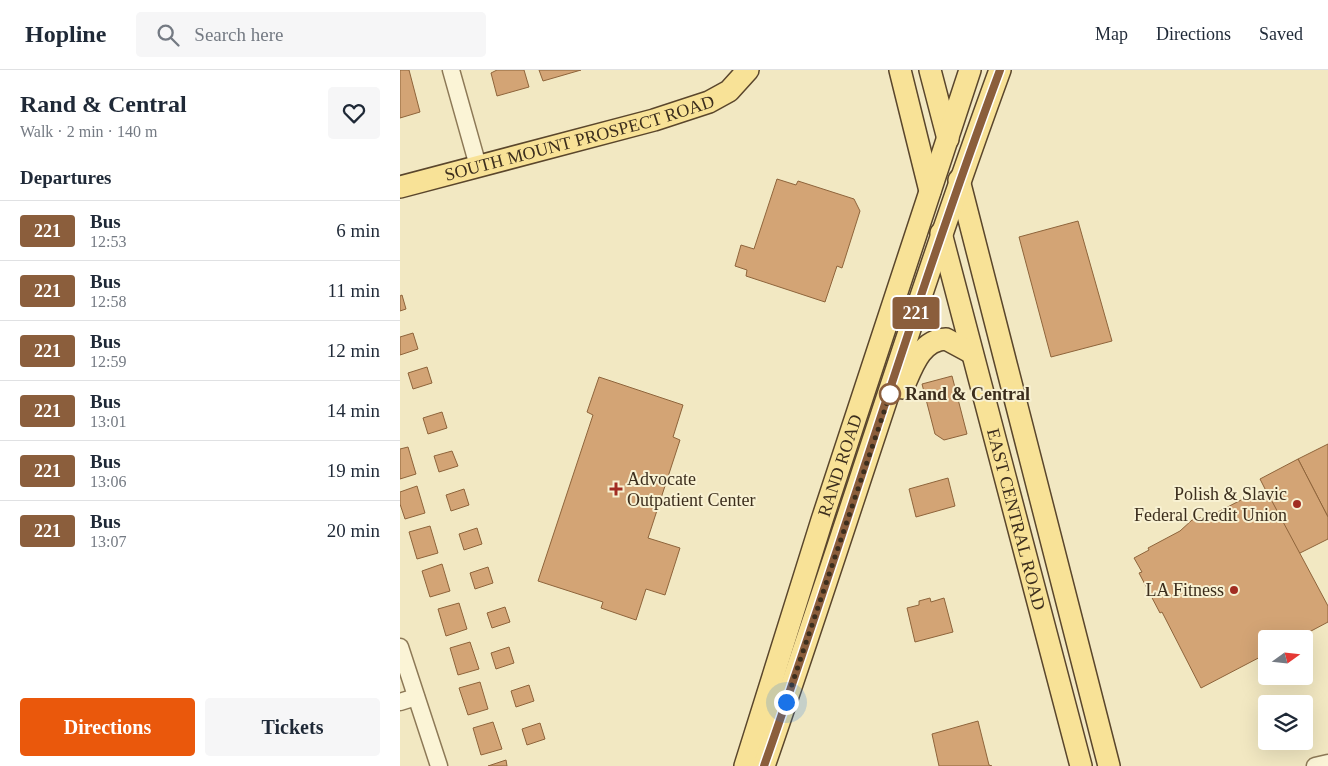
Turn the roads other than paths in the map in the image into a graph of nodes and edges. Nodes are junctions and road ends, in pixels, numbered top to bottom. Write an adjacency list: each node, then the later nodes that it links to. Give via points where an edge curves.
1 (451, 70): 8 (street)
2 (748, 70): 8 (main road, SOUTH MOUNT PROSPECT ROAD, via 729,91 709,102 654,120)
3 (900, 70): 11 (main road, EAST CENTRAL ROAD)
4 (930, 70): 7 (main road, EAST CENTRAL ROAD)
5 (970, 70): 7 (main road, RAND ROAD)
6 (1000, 70): 9 (main road, RAND ROAD)
7 (948, 138): 9 (main road, EAST CENTRAL ROAD); 11 (main road, RAND ROAD)
8 (478, 166): 10 (main road, SOUTH MOUNT PROSPECT ROAD)
9 (959, 182): 12 (main road, RAND ROAD); 23 (main road, EAST CENTRAL ROAD)
10 (400, 187)
11 (930, 191): 12 (main road, EAST CENTRAL ROAD); 20 (main road, RAND ROAD)
12 (942, 235): 13 (main road, EAST CENTRAL ROAD); 14 (main road, RAND ROAD)
13 (972, 353): 14 (main road, via 946,339 925,347); 22 (main road, EAST CENTRAL ROAD)
14 (866, 465): 21 (main road, RAND ROAD)
15 (400, 646): 16 (street)
16 (416, 697): 17 (street); 19 (street)
17 (400, 702)
18 (1328, 762): 24 (street)
19 (439, 766)
20 (745, 766)
21 (764, 766)
22 (1081, 766)
23 (1109, 766)
24 (1315, 766)

